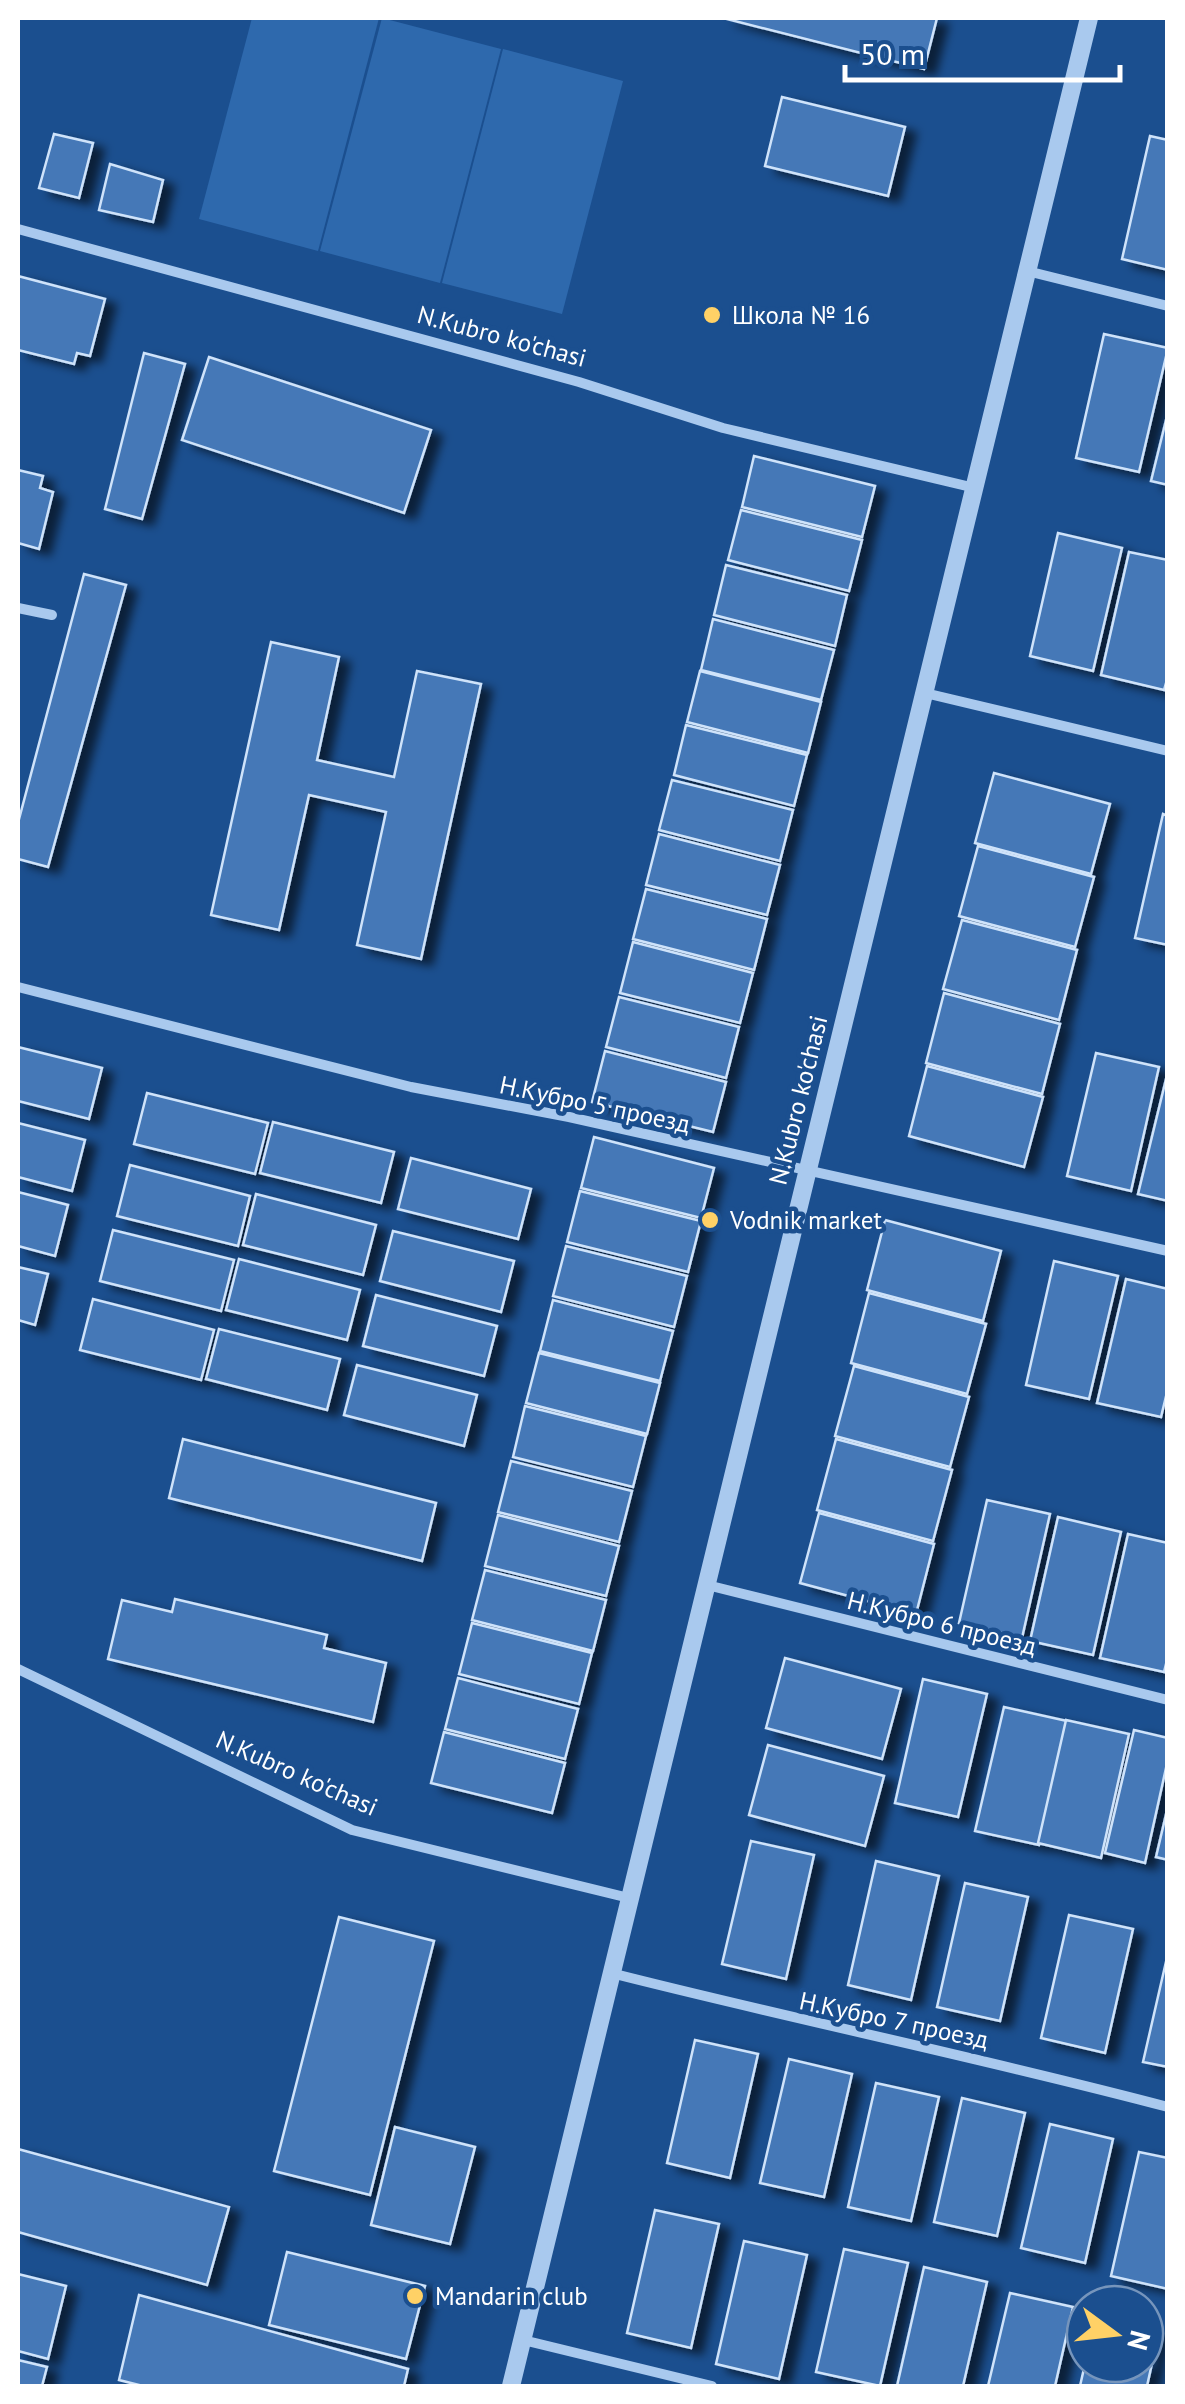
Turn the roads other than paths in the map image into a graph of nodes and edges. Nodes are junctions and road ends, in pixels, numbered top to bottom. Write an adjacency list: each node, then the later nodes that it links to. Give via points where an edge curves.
1 (1089, 18): 3 (street, N.Kubro ko'chasi)
2 (18, 229): 5 (street, N.Kubro ko'chasi, via 579,382 723,428)
3 (1027, 272): 4 (street); 5 (street, N.Kubro ko'chasi)
4 (1168, 306)
5 (974, 488): 8 (street, N.Kubro ko'chasi)
6 (18, 608): 7 (street)
7 (52, 615)
8 (925, 693): 9 (street); 11 (street, N.Kubro ko'chasi)
9 (1168, 752)
10 (18, 987): 11 (street, Н.Кубро 5 проезд, via 412,1087)
11 (806, 1171): 12 (street, Н.Кубро 5 проезд); 13 (street, N.Kubro ko'chasi)
12 (1168, 1251)
13 (707, 1585): 15 (street, Н.Кубро 6 проезд); 16 (street, N.Kubro ko'chasi)
14 (18, 1669): 16 (street, N.Kubro ko'chasi, via 352,1830)
15 (1168, 1700)
16 (629, 1898): 17 (street, N.Kubro ko'chasi)
17 (611, 1974): 18 (street, Н.Кубро 7 проезд); 19 (street, N.Kubro ko'chasi)
18 (1168, 2107)
19 (523, 2340): 20 (street, N.Kubro ko'chasi); 21 (street)
20 (511, 2386)
21 (712, 2386)

